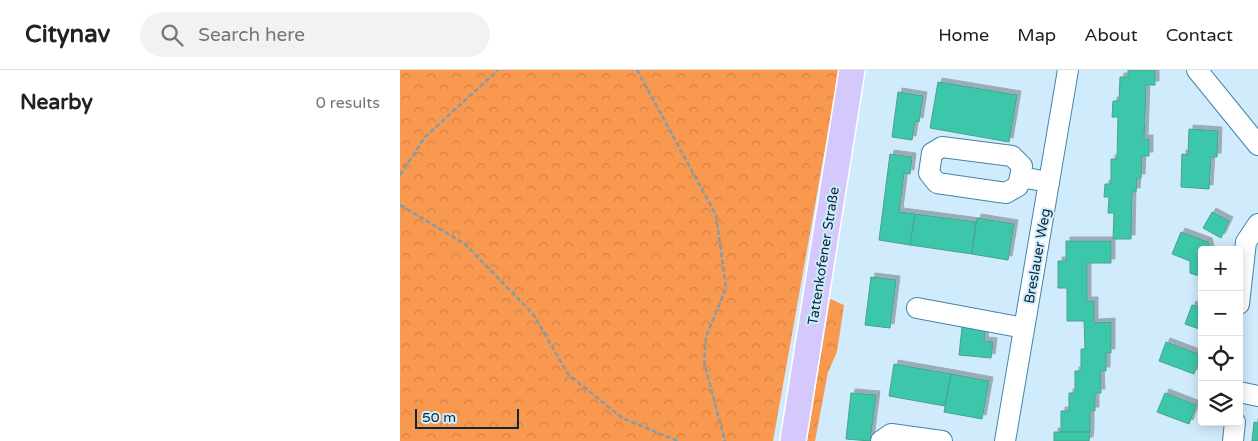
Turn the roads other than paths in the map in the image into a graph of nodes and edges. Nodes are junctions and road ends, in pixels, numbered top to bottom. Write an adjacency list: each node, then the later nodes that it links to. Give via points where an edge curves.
1 (852, 70): 14 (main road, Tattenkofener Straße)
2 (1068, 70): 6 (street, Breslauer Weg)
3 (1197, 70): 4 (street)
4 (1258, 144)
5 (1020, 177): 6 (street)
6 (1049, 182): 10 (street, Breslauer Weg)
7 (1258, 224): 8 (street, via 1246,242)
8 (1240, 291)
9 (917, 308): 10 (street)
10 (1024, 328): 17 (street, Breslauer Weg)
11 (1243, 393): 12 (street)
12 (1258, 396)
13 (1235, 426): 18 (street)
14 (793, 441)
15 (881, 441): 16 (street, via 891,434)
16 (942, 441)
17 (1005, 441)
18 (1234, 441)

